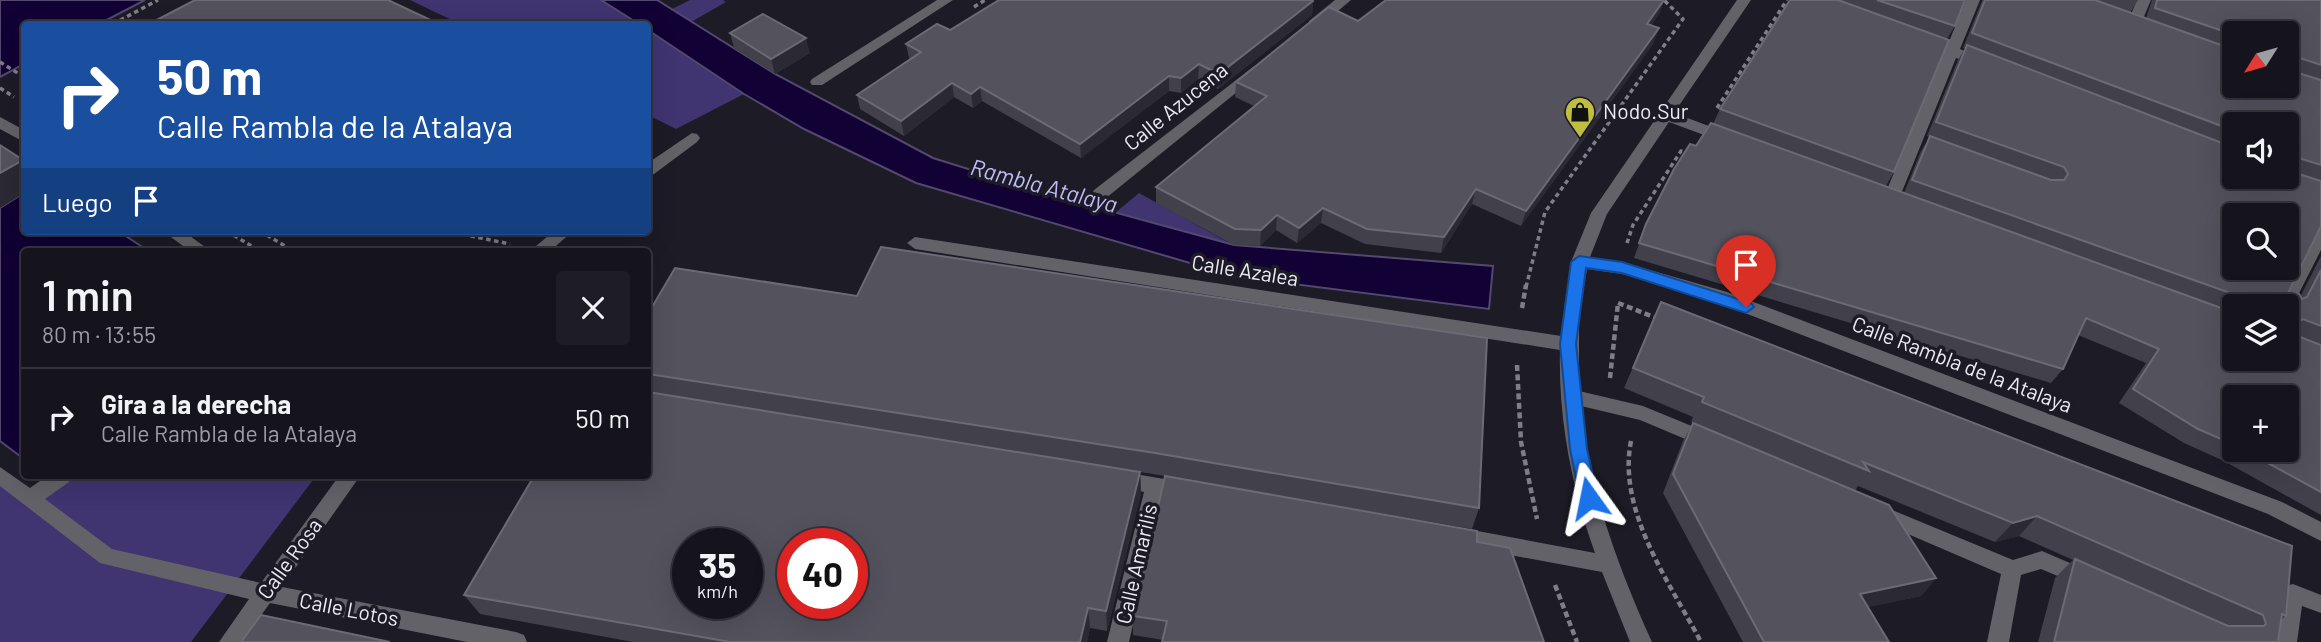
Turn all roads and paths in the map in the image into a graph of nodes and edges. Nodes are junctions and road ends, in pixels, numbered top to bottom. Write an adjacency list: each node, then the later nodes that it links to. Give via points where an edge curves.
1 (158, 0): 9 (path)
2 (946, 0): 18 (street)
3 (1344, 0): 11 (street)
4 (1664, 0): 45 (path, via 1683,19 1545,212 1532,252)
5 (1744, 0): 19 (street)
6 (1787, 0): 21 (path)
7 (1973, 0): 13 (street)
8 (2144, 0): 10 (street)
9 (119, 21)
10 (2133, 26)
11 (1301, 34)
12 (1916, 38): 13 (street)
13 (1953, 51): 16 (street); 27 (street, via 1923,143)
14 (1270, 59): 26 (street, Calle Azucena)
15 (0, 62): 17 (path)
16 (2004, 71)
17 (21, 76)
18 (817, 82)
19 (1664, 115): 21 (street); 40 (street, via 1599,213)
20 (0, 122): 22 (street)
21 (1703, 130): 24 (street); 41 (path, via 1688,153 1681,151 1633,225)
22 (21, 135)
23 (692, 138): 25 (street)
24 (1741, 143)
25 (651, 168)
26 (1100, 194)
27 (1891, 199)
28 (2321, 234): 42 (street)
29 (178, 235): 35 (street)
30 (233, 235): 36 (path)
31 (267, 235): 37 (path)
32 (466, 235): 38 (path)
33 (560, 235): 39 (street)
34 (915, 243): 45 (street, Calle Azalea)
35 (198, 248)
36 (255, 248)
37 (288, 248)
38 (514, 248)
39 (542, 248)
40 (1579, 262): 41 (street, Calle Rambla de la Atalaya); 46 (street)
41 (1622, 268): 43 (path); 59 (street, Calle Rambla de la Atalaya, via 1721,297 2275,508)
42 (2290, 294)
43 (1618, 303): 44 (path); 47 (path)
44 (1670, 323)
45 (1517, 336): 46 (street, Calle Azalea); 61 (path, via 1521,442)
46 (1568, 344): 48 (street)
47 (1609, 387)
48 (1572, 397): 49 (street); 62 (street, via 1589,498)
49 (1643, 413): 50 (street); 72 (path, via 1628,445 1633,504)
50 (1732, 451)
51 (0, 475): 57 (street, Calle Lotos)
52 (1100, 476): 55 (street)
53 (58, 479): 57 (street)
54 (347, 479): 65 (street, Calle Rosa)
55 (1155, 485): 56 (street); 69 (street, Calle Amarilis)
56 (1209, 494)
57 (30, 499): 65 (street, Calle Lotos, via 107,557)
58 (1860, 505): 63 (street)
59 (2321, 532)
60 (1437, 533): 61 (street)
61 (1544, 551): 62 (street); 70 (path)
62 (1607, 564): 71 (street)
63 (2012, 569): 64 (street, via 2042,560); 73 (street)
64 (2104, 587)
65 (265, 593): 67 (street, Calle Rosa); 68 (street, Calle Lotos)
66 (2321, 604): 74 (street, via 2293,593)
67 (230, 642)
68 (516, 642)
69 (1118, 642)
70 (1577, 642)
71 (1640, 642)
72 (1701, 642)
73 (1998, 642)
74 (2286, 642)

